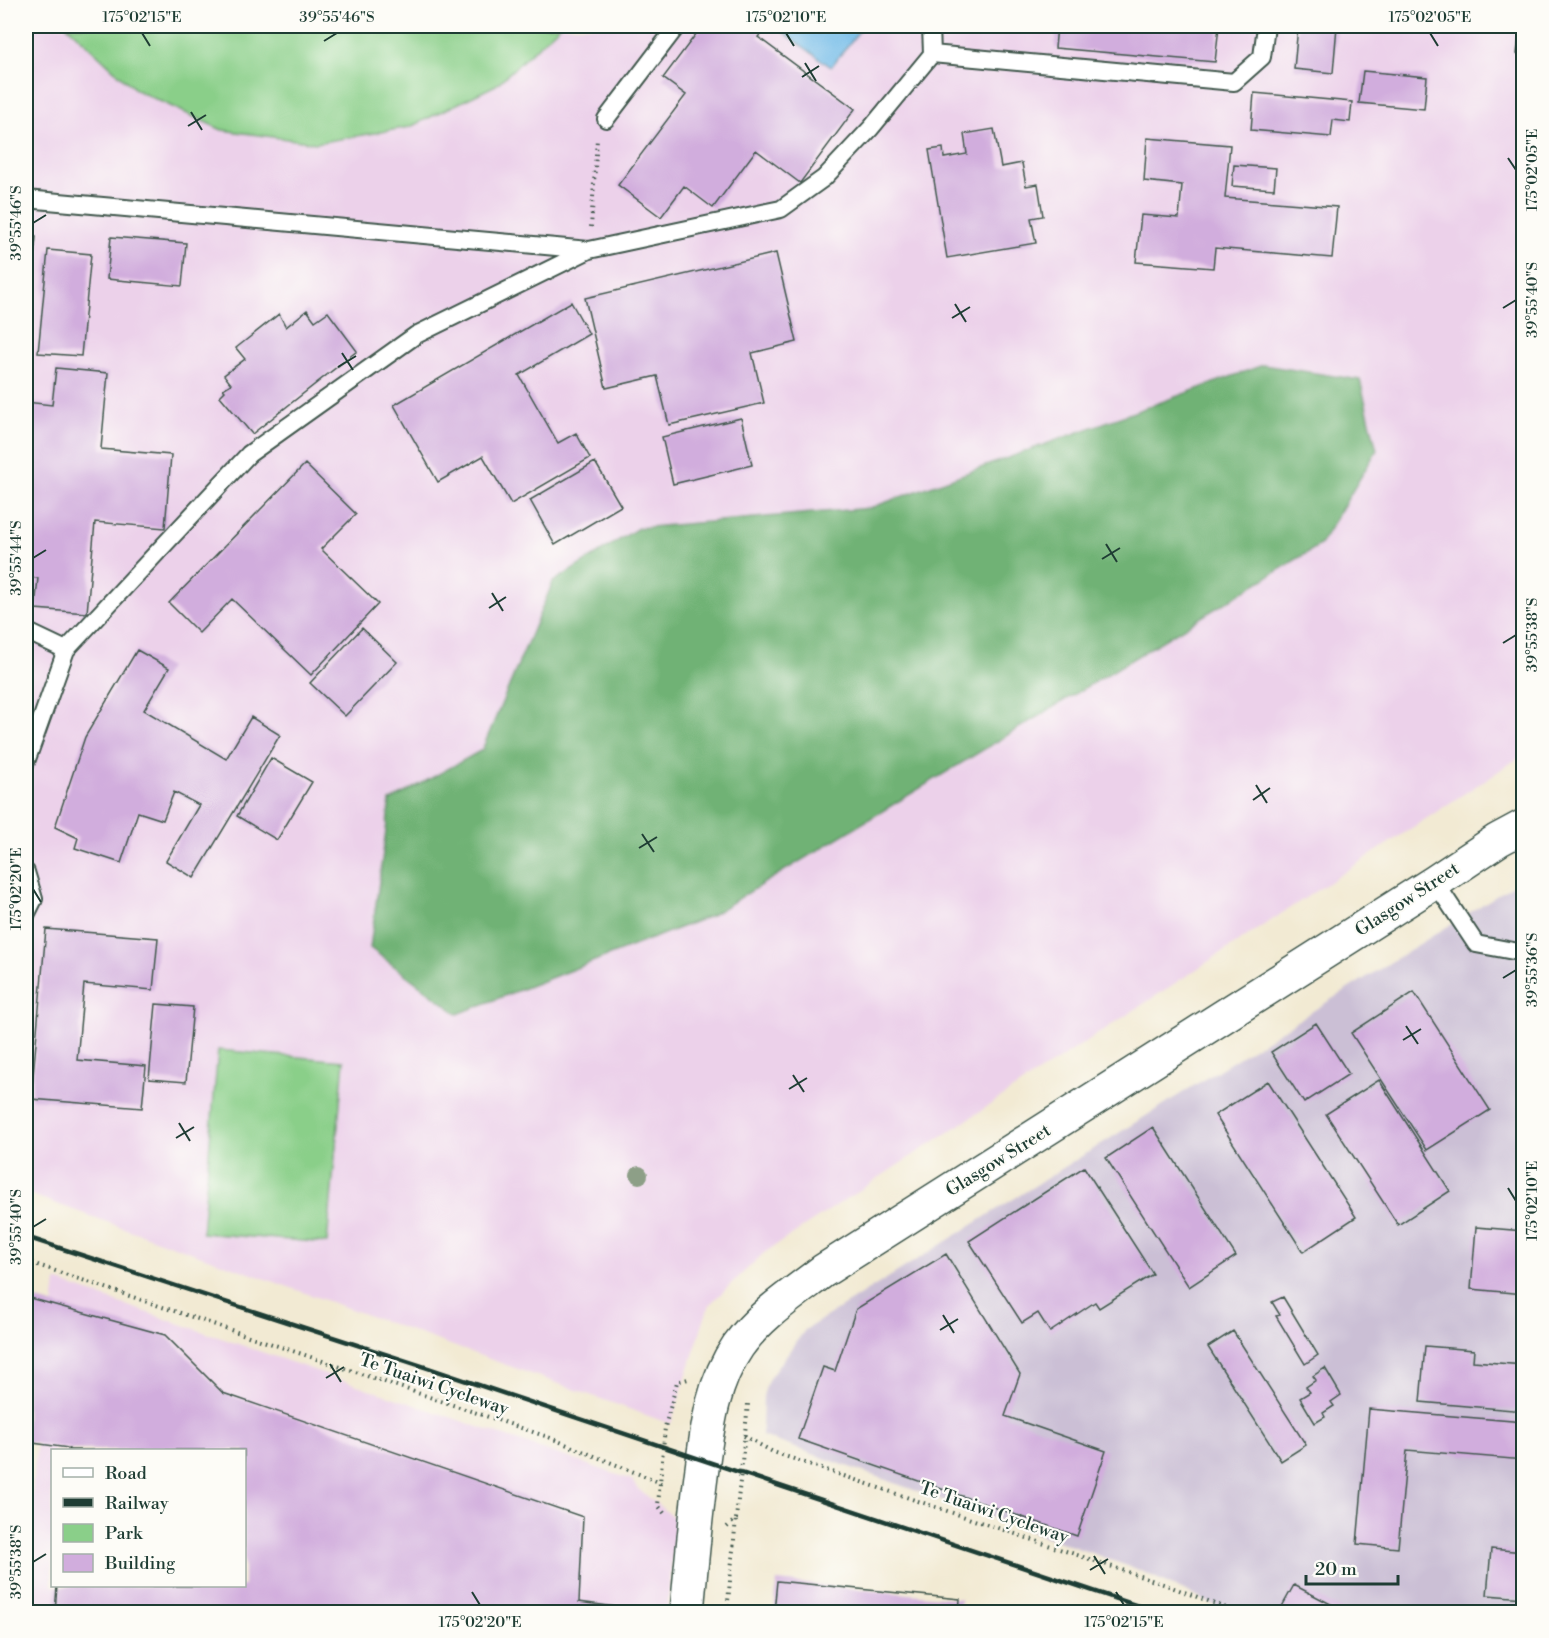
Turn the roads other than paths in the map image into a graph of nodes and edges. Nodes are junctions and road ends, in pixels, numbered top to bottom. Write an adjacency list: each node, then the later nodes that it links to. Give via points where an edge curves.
1 (677, 26): 5 (lane)
2 (931, 26): 4 (lane)
3 (1266, 26): 4 (lane, via 1262,57 1234,82)
4 (932, 54): 7 (lane, via 824,178 781,209)
5 (606, 119)
6 (26, 199): 7 (lane)
7 (590, 250): 9 (lane, via 416,335 249,454)
8 (26, 632): 9 (lane)
9 (66, 650): 10 (lane)
10 (26, 762)
11 (1524, 819): 12 (main road, Glasgow Street)
12 (1511, 833): 14 (main road, Glasgow Street)
13 (26, 872): 15 (lane, via 34,899)
14 (1435, 882): 16 (lane, via 1476,944); 17 (main road, Glasgow Street, via 823,1271 766,1315 725,1366 714,1397 705,1437)
15 (26, 915)
16 (1524, 953)
17 (687, 1612)

